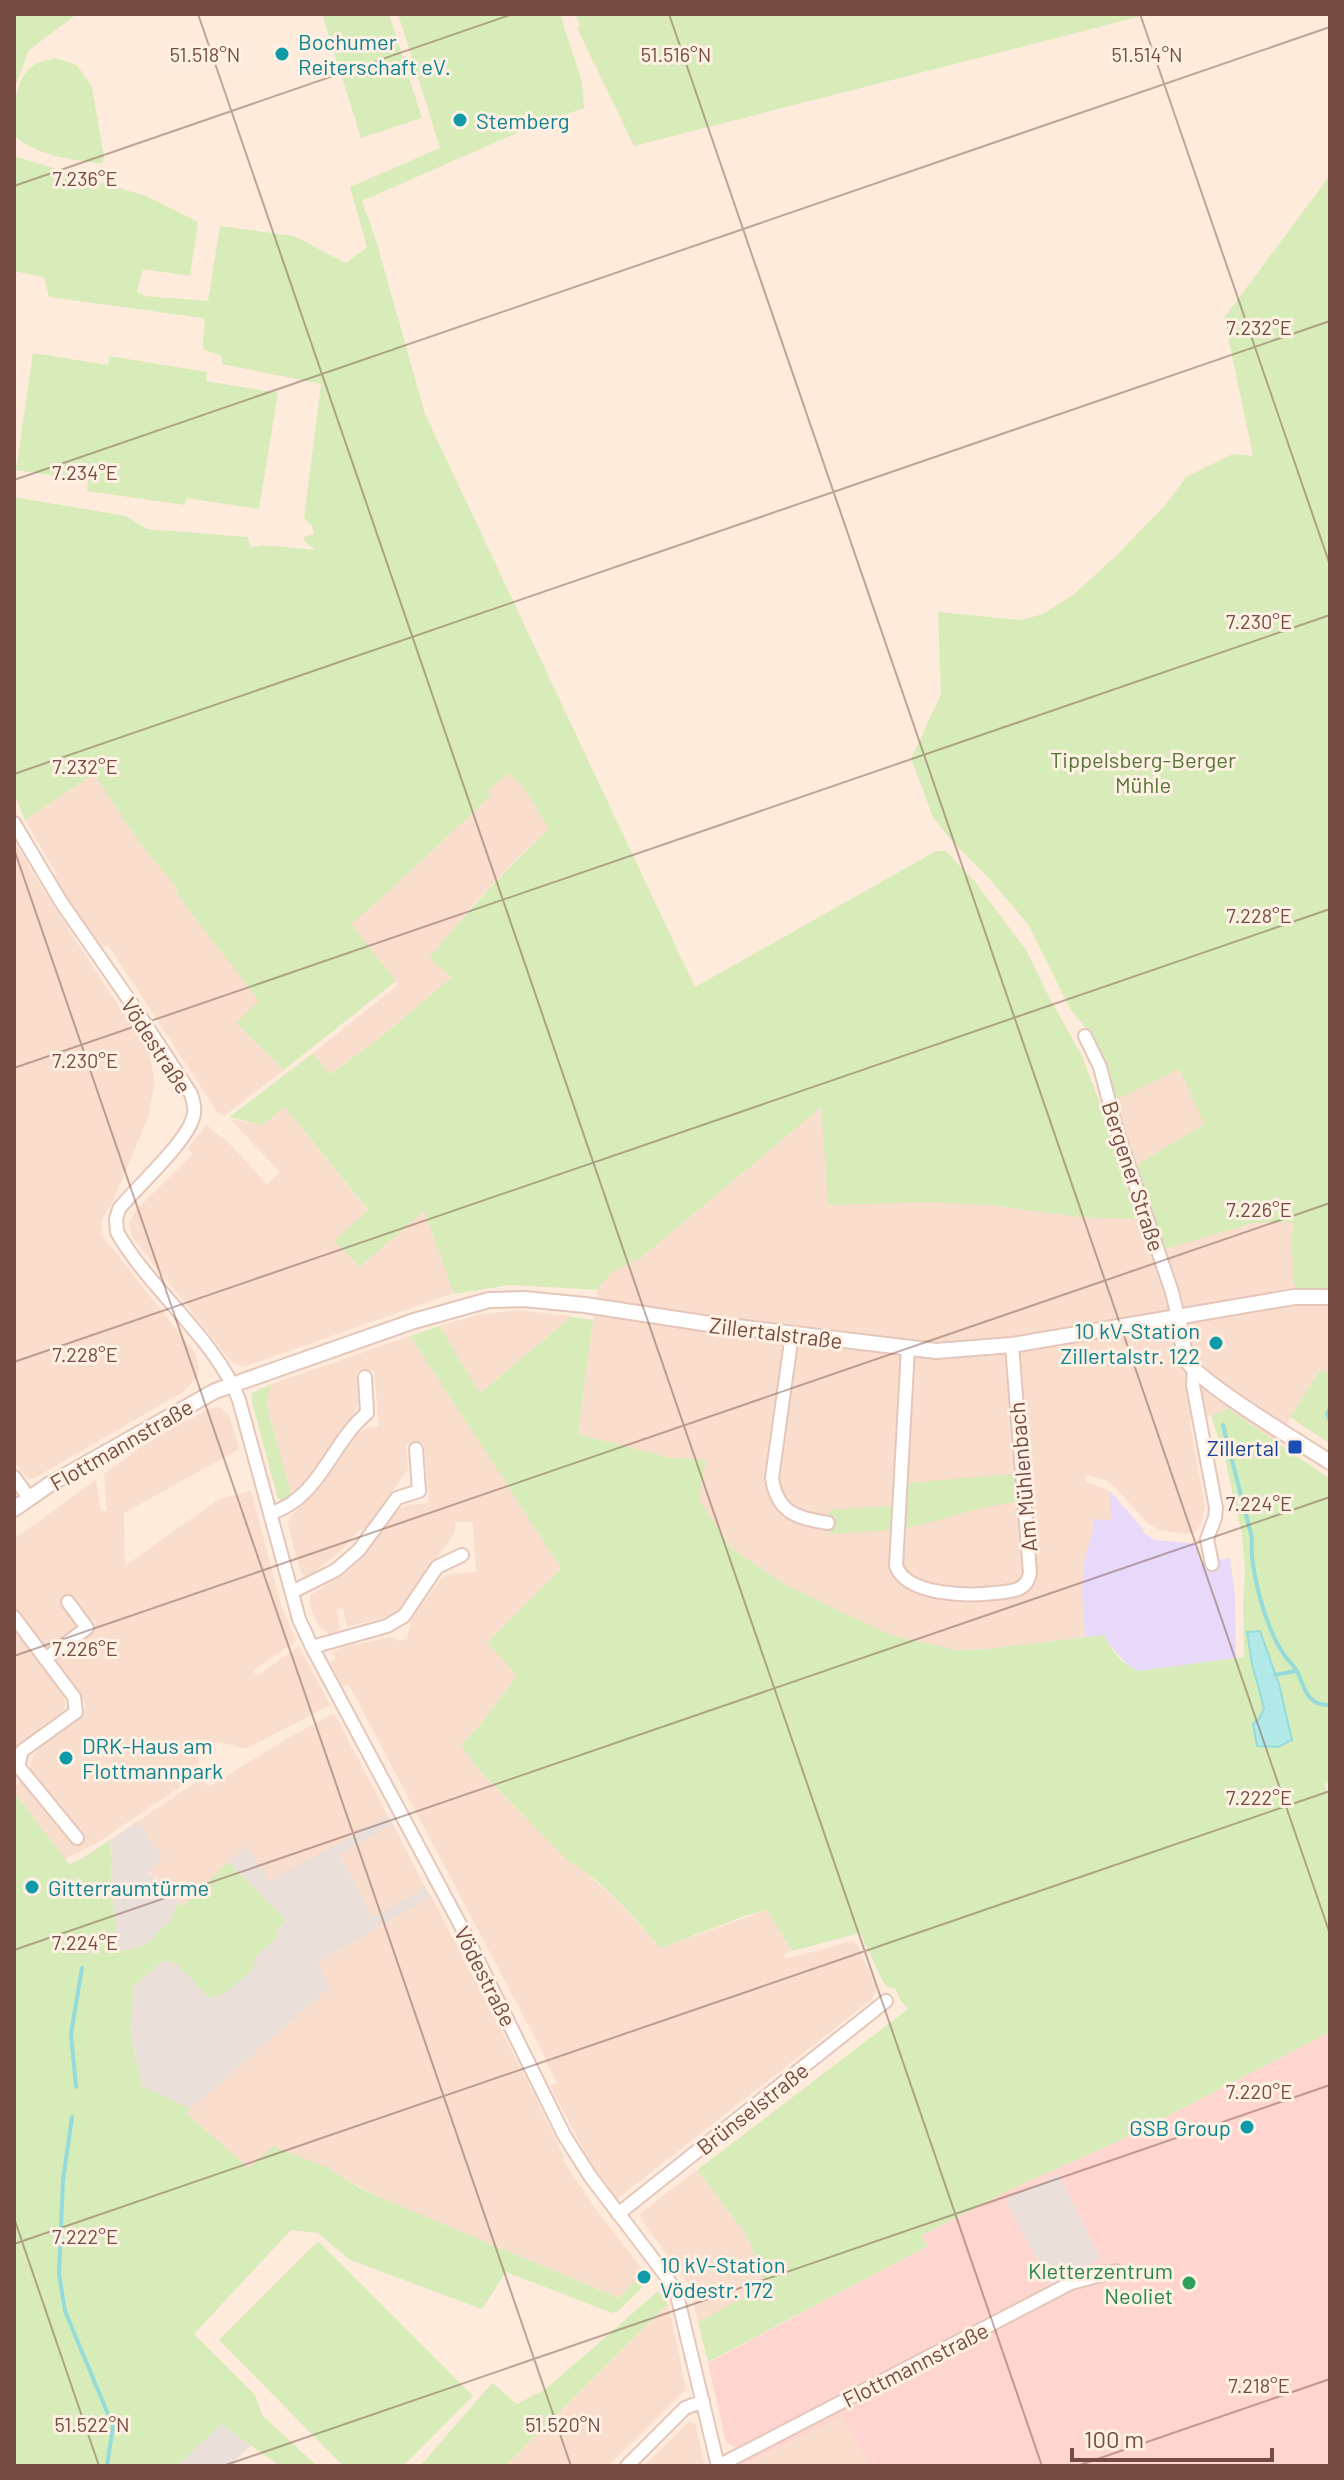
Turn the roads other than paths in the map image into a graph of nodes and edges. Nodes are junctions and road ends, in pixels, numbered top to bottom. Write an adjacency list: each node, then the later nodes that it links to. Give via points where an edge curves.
1 (14, 823): 10 (street, Vödestraße, via 191,1094 194,1114 187,1132 122,1205 116,1226)
2 (1085, 1036): 4 (street, Bergener Straße, via 1100,1067)
3 (1330, 1297): 4 (street, Zillertalstraße, via 1294,1297)
4 (1178, 1317): 6 (street, Zillertalstraße); 8 (street)
5 (792, 1334): 7 (street, Zillertalstraße); 10 (street, Zillertalstraße, via 561,1302 489,1300); 17 (street, via 774,1489 793,1514)
6 (1012, 1345): 7 (street, Zillertalstraße); 7 (street, Am Mühlenbach, via 1030,1573 1018,1590 969,1596 920,1587 905,1580 896,1566)
7 (908, 1348)
8 (1194, 1369): 12 (street); 19 (street, via 1216,1508 1207,1539)
9 (365, 1377): 16 (street, via 367,1413 305,1493)
10 (232, 1383): 14 (street, Flottmannstraße); 16 (street, Vödestraße)
11 (416, 1449): 20 (street, via 419,1491 397,1498 359,1550 336,1570)
12 (1330, 1462)
13 (14, 1477): 14 (street)
14 (29, 1498): 15 (street, Flottmannstraße)
15 (14, 1509)
16 (271, 1513): 20 (street, Vödestraße)
17 (828, 1523)
18 (462, 1555): 23 (street, via 437,1567 404,1616 387,1626)
19 (1212, 1564)
20 (292, 1592): 23 (street, Vödestraße)
21 (68, 1602): 24 (street, via 87,1628)
22 (14, 1617): 24 (street)
23 (312, 1647): 27 (street, Vödestraße, via 462,1928 564,2135)
24 (45, 1659): 25 (street, via 74,1697 76,1712 22,1751 18,1766)
25 (77, 1838)
26 (886, 2001): 27 (street, Brünselstraße)
27 (618, 2214): 29 (street, Vödestraße)
28 (1116, 2271): 32 (street, Flottmannstraße, via 1071,2283)
29 (677, 2295): 30 (street, Flottmannstraße)
30 (703, 2401): 31 (street, via 685,2408); 32 (street, Flottmannstraße)
31 (627, 2466)
32 (718, 2466)

